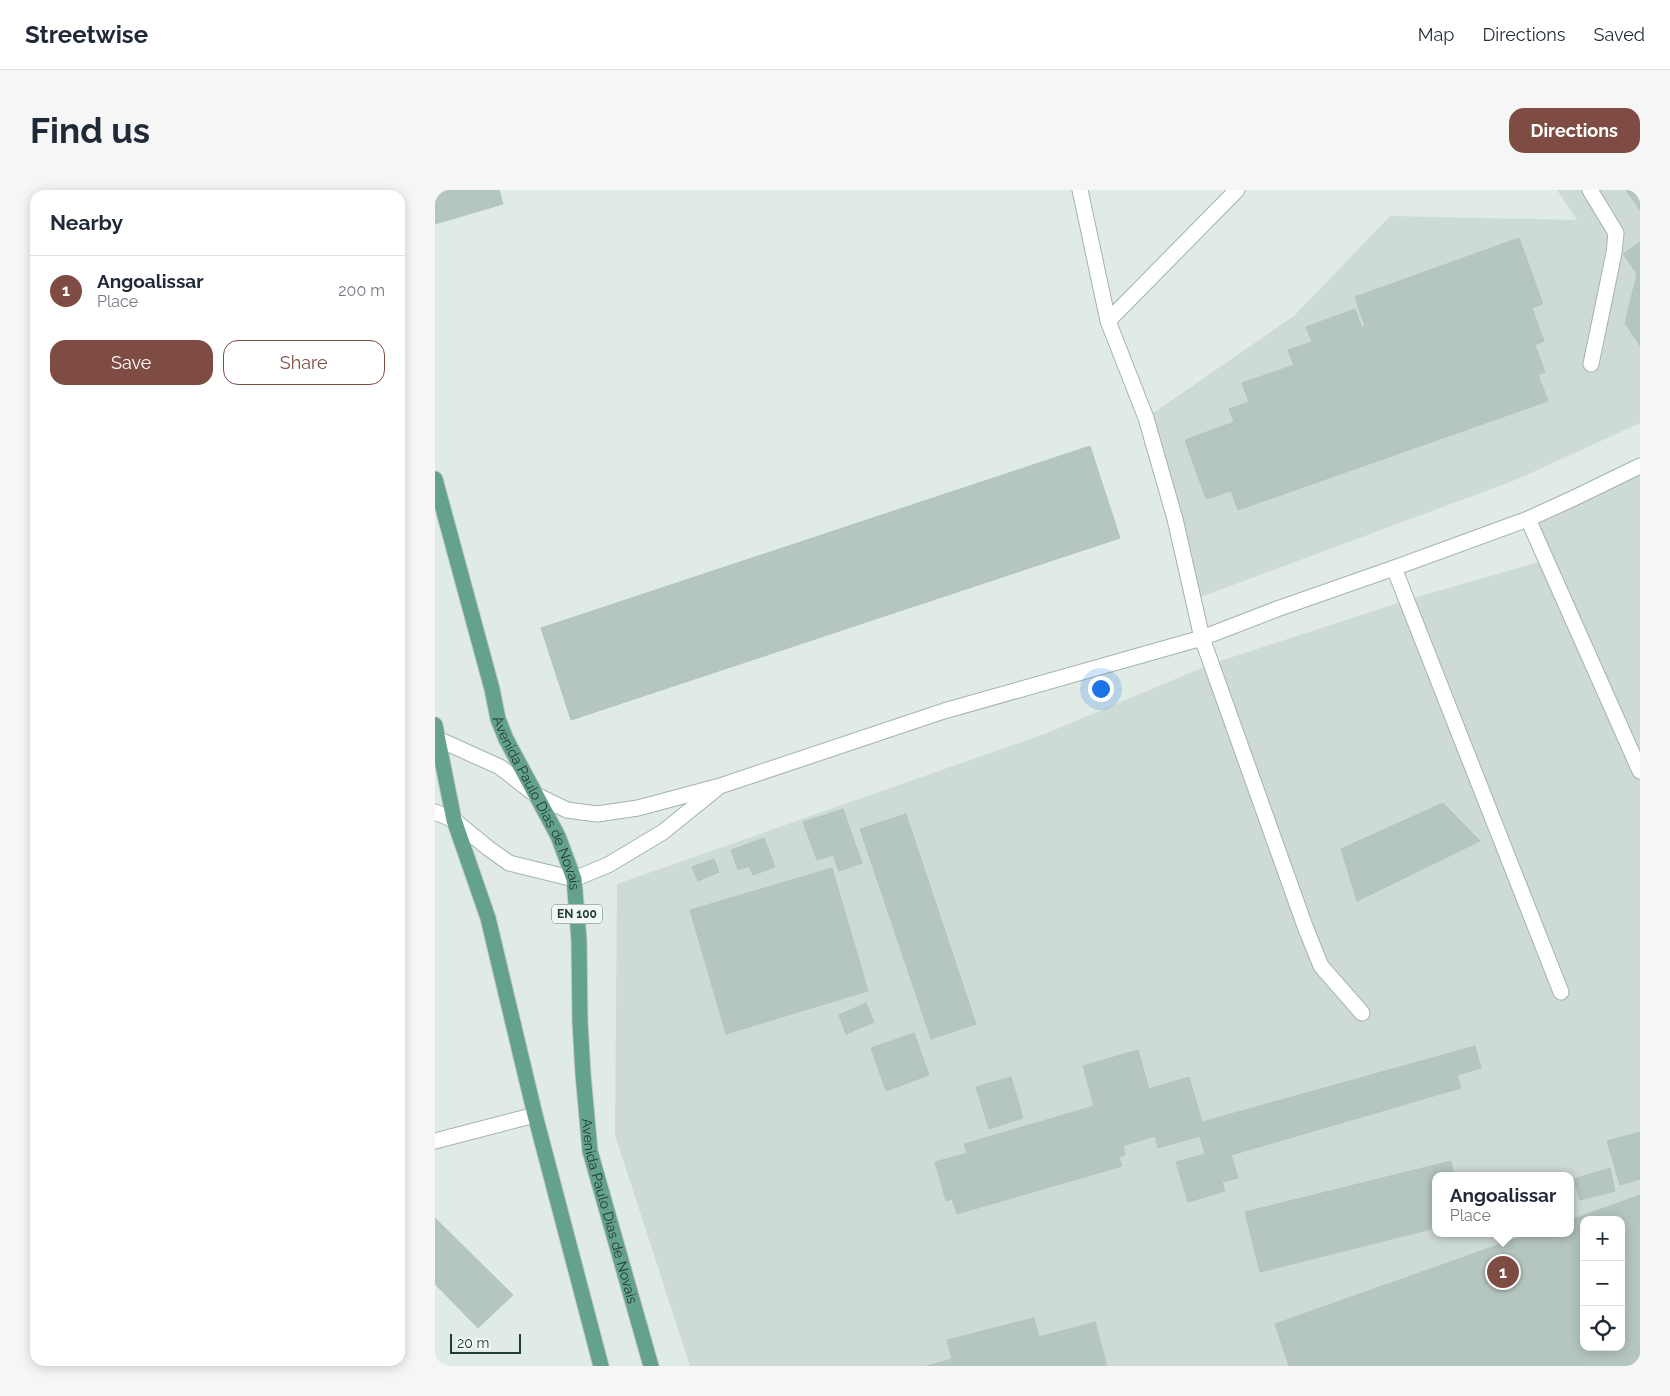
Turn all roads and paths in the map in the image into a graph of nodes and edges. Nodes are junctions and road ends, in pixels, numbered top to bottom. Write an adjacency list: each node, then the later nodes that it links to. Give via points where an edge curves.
1 (1080, 190): 4 (street)
2 (1237, 190): 4 (street)
3 (1590, 190): 5 (street, via 1616,233)
4 (1109, 321): 10 (street, via 1146,418 1175,519)
5 (1591, 364)
6 (1640, 466): 8 (street)
7 (435, 479): 14 (main road, Avenida Paulo Dias de Novais / EN 100, via 498,719)
8 (1527, 519): 9 (street); 12 (street)
9 (1394, 568): 10 (street); 18 (street)
10 (1201, 638): 13 (street, via 943,711); 19 (street, via 1321,966)
11 (436, 734): 14 (street, via 500,767); 16 (main road)
12 (1640, 771)
13 (720, 786): 14 (street, via 637,808 597,814 567,810); 17 (street, via 663,832 608,866)
14 (536, 795): 17 (main road, Avenida Paulo Dias de Novais / EN 100, via 558,836)
15 (435, 812): 16 (street)
16 (454, 820): 17 (street, via 509,863); 20 (main road, via 488,918)
17 (574, 879): 23 (main road, Avenida Paulo Dias de Novais / EN 100, via 590,1151)
18 (1561, 992)
19 (1362, 1013)
20 (535, 1115): 21 (street); 22 (main road)
21 (435, 1140)
22 (601, 1366)
23 (651, 1366)

